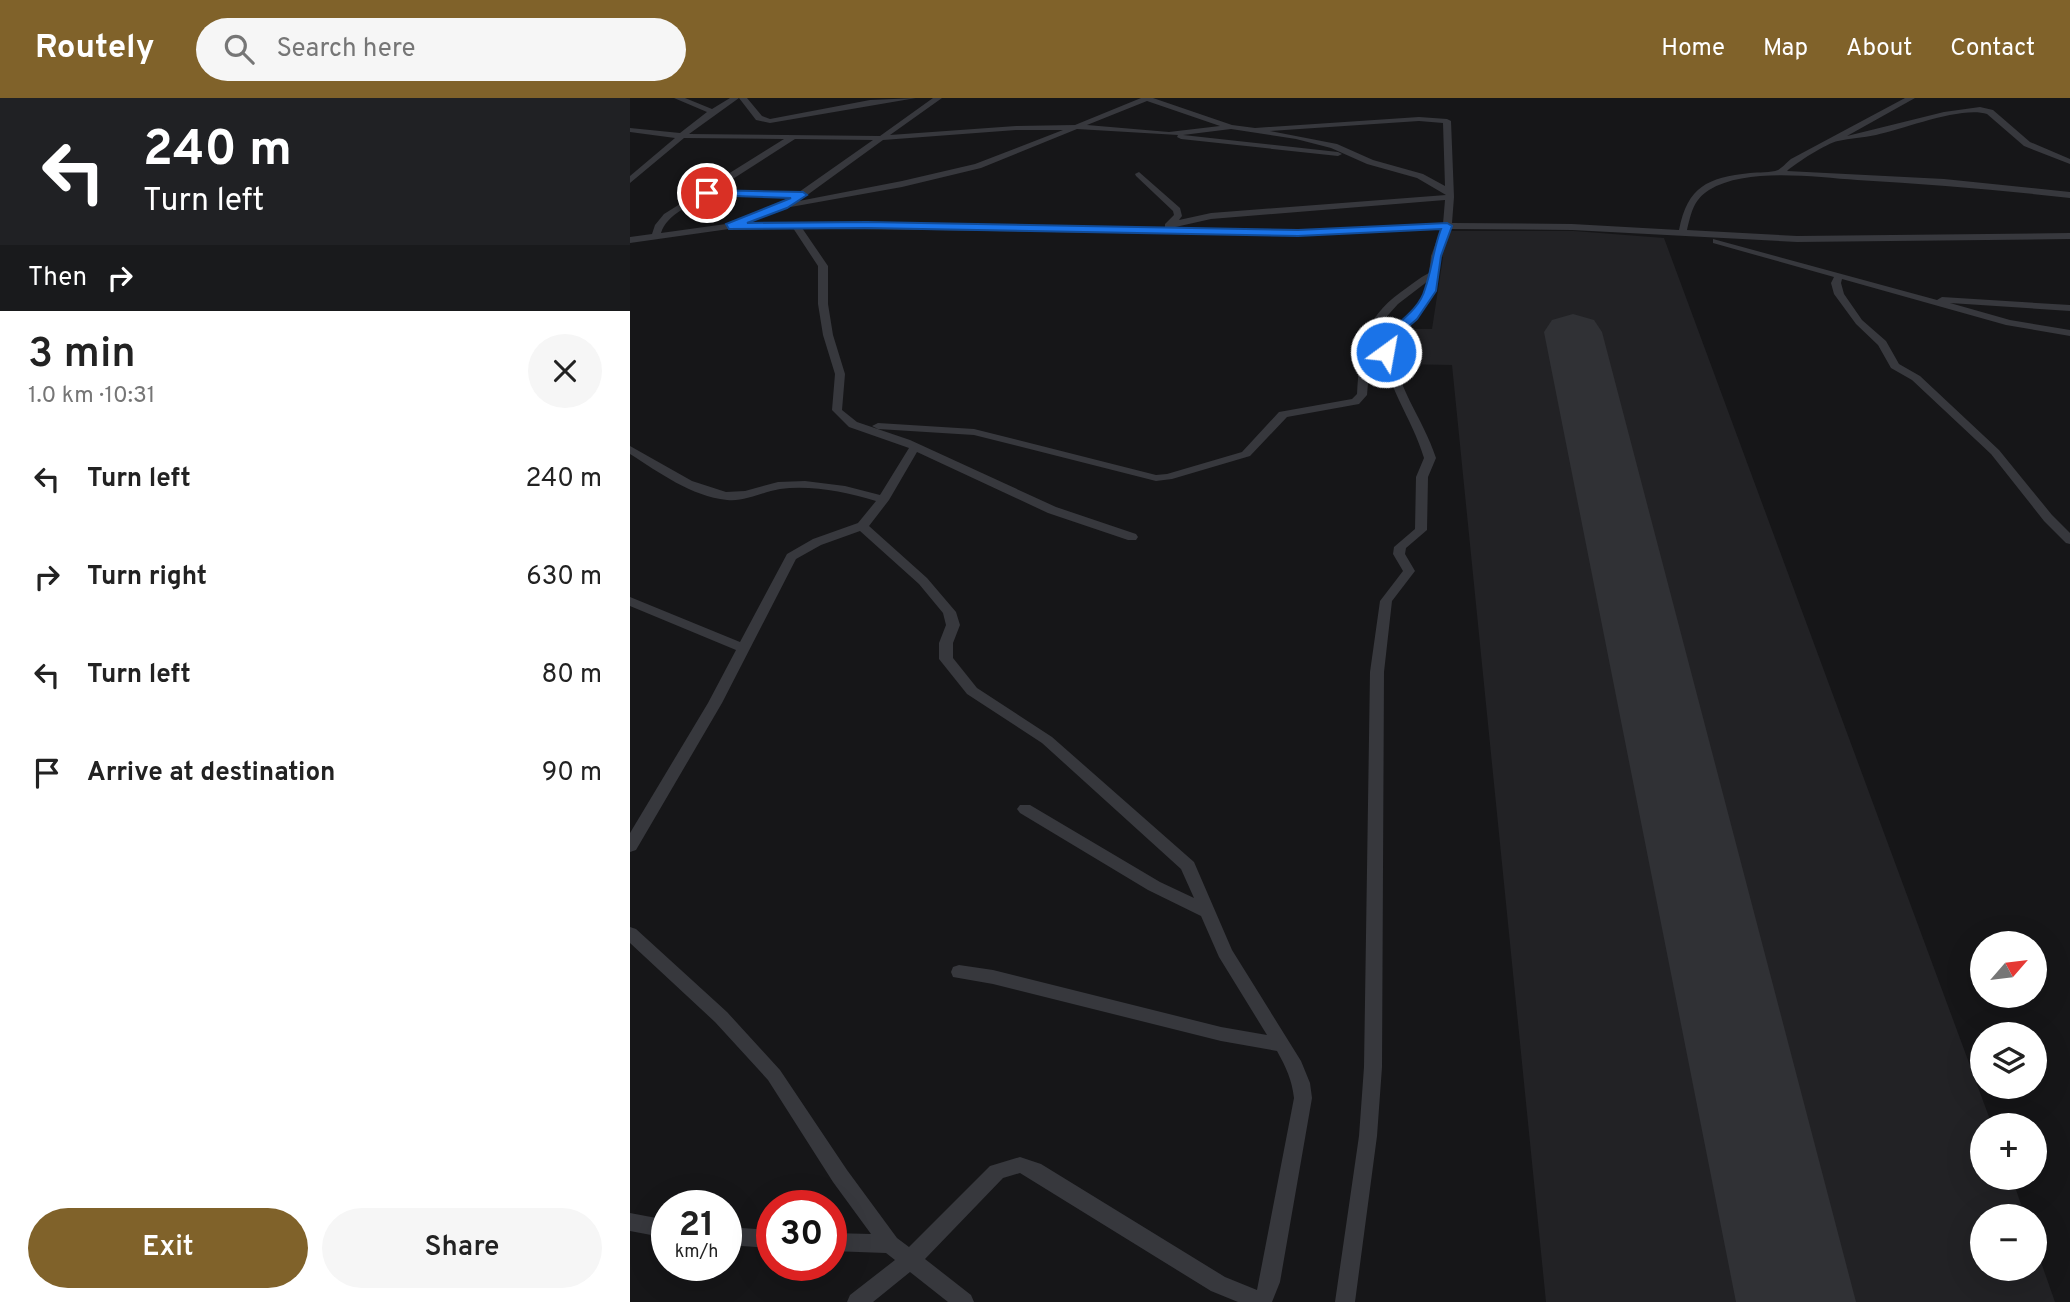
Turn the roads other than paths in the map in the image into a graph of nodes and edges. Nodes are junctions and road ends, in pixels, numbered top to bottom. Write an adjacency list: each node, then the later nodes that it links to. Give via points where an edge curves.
1 (678, 98): 8 (street)
2 (736, 98): 8 (street)
3 (743, 98): 4 (street, via 760,118 770,121)
4 (912, 98)
5 (938, 98): 16 (street)
6 (1147, 98): 9 (street); 10 (street)
7 (1911, 98): 17 (street)
8 (713, 112): 14 (street)
9 (1076, 127): 13 (street); 16 (street); 27 (street, via 978,166)
10 (1231, 127): 11 (street); 13 (street)
11 (1258, 129): 18 (street, via 1319,142); 24 (street, via 1445,119)
12 (630, 130): 14 (street)
13 (1169, 134): 18 (street)
14 (682, 136): 15 (street); 22 (street)
15 (795, 136): 16 (street); 23 (street)
16 (879, 137): 25 (street)
17 (1833, 140): 19 (street, via 1869,136 1910,121 1980,109 1990,112 2027,144); 20 (street)
18 (1358, 157): 24 (street, via 1420,176)
19 (2070, 162)
20 (1779, 173): 26 (street, via 1944,181); 32 (street, via 1740,177 1708,188 1690,203)
21 (1139, 174): 31 (street, via 1177,210 1178,216)
22 (630, 180)
23 (707, 193): 25 (street); 33 (street, via 667,216)
24 (1449, 194): 30 (street); 31 (street, via 1211,216)
25 (803, 195): 27 (street)
26 (2070, 195)
27 (783, 206): 28 (street)
28 (729, 226): 29 (street); 33 (street)
29 (796, 226): 31 (street); 41 (street, via 823,266 823,304 840,373 837,410)
30 (1447, 226): 31 (street, via 1298,233); 32 (street, via 1572,226); 36 (street)
31 (1168, 227)
32 (1687, 234): 34 (street, via 1797,239); 37 (street)
33 (656, 235): 35 (street)
34 (2070, 236)
35 (630, 240)
36 (1432, 275): 41 (street, via 1396,297 1372,327 1365,345 1362,395 1355,402 1283,414 1246,454 1168,477 1156,478 974,432); 64 (street, via 1424,302 1387,339 1386,352 1397,386 1413,412 1430,458 1422,477 1423,522 1421,530 1400,547 1409,571 1386,601 1377,672 1373,1067)
37 (1839, 275): 38 (street); 47 (street, via 1839,294 1882,343 1895,366 1916,378 1995,452)
38 (1930, 300): 39 (street); 40 (street, via 2009,323)
39 (2070, 308)
40 (2070, 333)
41 (852, 424): 42 (street)
42 (915, 447): 44 (street); 46 (street, via 1052,510)
43 (630, 449): 44 (street, via 690,485 724,496 795,485 835,487)
44 (883, 500): 45 (street)
45 (862, 526): 49 (street, via 817,542 792,557); 52 (street, via 923,581 949,612 953,625 946,659 972,691 1047,740 1179,855 1188,866)
46 (1132, 537)
47 (2070, 540)
48 (630, 601): 49 (street)
49 (744, 648): 51 (street)
50 (1025, 809): 52 (street)
51 (630, 846)
52 (1205, 911): 55 (street)
53 (630, 933): 59 (street, via 774,1075)
54 (959, 972): 55 (street)
55 (1282, 1045): 63 (street, via 1295,1066 1303,1098 1270,1283)
56 (630, 1222): 57 (street)
57 (651, 1226)
58 (847, 1242): 59 (street)
59 (890, 1244): 60 (street)
60 (910, 1260): 61 (street); 62 (street); 63 (street, via 996,1172 1020,1165 1218,1284)
61 (857, 1302)
62 (964, 1302)
63 (1262, 1302)
64 (1345, 1302)

